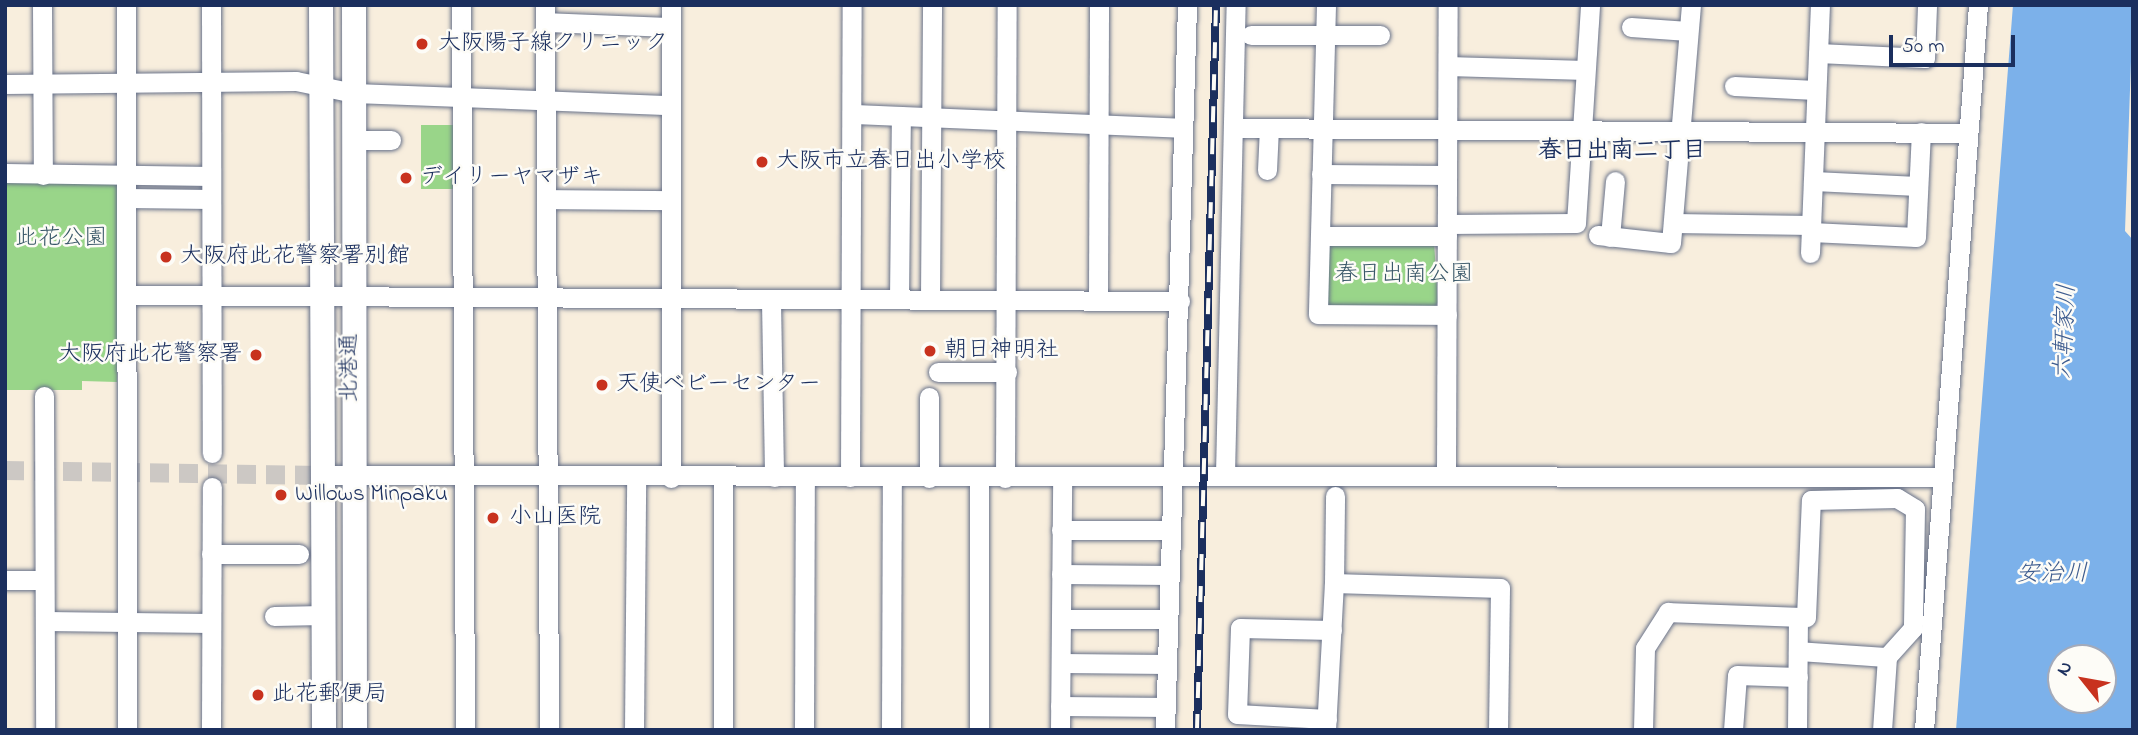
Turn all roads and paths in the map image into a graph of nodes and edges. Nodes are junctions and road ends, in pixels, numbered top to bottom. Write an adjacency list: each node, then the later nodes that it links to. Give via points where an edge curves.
1 (42, 5): 34 (street)
2 (126, 5): 31 (street)
3 (211, 5): 32 (street)
4 (321, 5): 35 (main road, 北港通)
5 (354, 5): 38 (main road, 北港通)
6 (461, 5): 39 (street)
7 (671, 5): 22 (street)
8 (852, 5): 42 (street)
9 (932, 5): 44 (street)
10 (1007, 5): 45 (street)
11 (1099, 5): 46 (street)
12 (1187, 5): 47 (street)
13 (1236, 5): 48 (street)
14 (1326, 5): 27 (street)
15 (1448, 5): 29 (street)
16 (1590, 5): 30 (street)
17 (1691, 5): 24 (street)
18 (1820, 5): 28 (street)
19 (1927, 5): 28 (street, via 1925,58)
20 (1978, 5): 56 (street)
21 (545, 14): 22 (street); 40 (street)
22 (671, 27): 41 (street)
23 (1631, 27): 24 (street)
24 (1688, 31): 54 (street)
25 (1380, 34): 27 (street)
26 (1251, 35): 27 (street)
27 (1325, 35): 50 (street)
28 (1818, 53): 37 (street)
29 (1448, 66): 30 (street); 51 (street)
30 (1586, 70): 52 (street)
31 (126, 82): 32 (street); 34 (street); 61 (street)
32 (211, 82): 35 (street); 65 (street)
33 (5, 83): 34 (street)
34 (42, 83): 63 (street)
35 (320, 83): 38 (street); 80 (main road, 北港通)
36 (1734, 86): 37 (street)
37 (1816, 90): 53 (street)
38 (354, 93): 39 (street); 57 (main road, 北港通)
39 (460, 97): 40 (street); 82 (street)
40 (545, 101): 41 (street); 71 (street)
41 (671, 105): 72 (street)
42 (852, 114): 43 (street); 87 (street)
43 (901, 116): 44 (street); 85 (street)
44 (932, 117): 45 (street); 86 (street)
45 (1006, 118): 46 (street); 88 (street)
46 (1098, 123): 47 (street); 89 (street)
47 (1183, 128): 90 (street)
48 (1233, 128): 49 (street); 98 (street)
49 (1269, 128): 50 (street); 59 (street)
50 (1322, 128): 51 (street); 62 (street)
51 (1447, 128): 52 (street); 64 (street)
52 (1584, 128): 54 (street); 75 (street, via 1576,223)
53 (1815, 128): 54 (street); 55 (street); 67 (street)
54 (1681, 129): 73 (street)
55 (1921, 132): 56 (street); 68 (street)
56 (1967, 133): 111 (street)
57 (353, 140): 58 (street); 81 (main road, 北港通)
58 (391, 140)
59 (1267, 170)
60 (5, 173): 63 (street)
61 (126, 173): 63 (street); 65 (street); 69 (street)
62 (1321, 174): 64 (street); 76 (street)
63 (43, 175)
64 (1447, 175): 75 (street)
65 (211, 176): 70 (street)
66 (1615, 181): 73 (street, via 1604,236 1671,243)
67 (1813, 181): 68 (street); 74 (street)
68 (1919, 186): 74 (street, via 1916,237)
69 (126, 198): 70 (street); 79 (street)
70 (211, 199): 78 (street)
71 (546, 200): 72 (street); 83 (street)
72 (671, 200): 84 (street)
73 (1673, 223): 74 (street)
74 (1811, 228): 77 (street)
75 (1447, 230): 76 (street); 92 (street)
76 (1320, 236): 92 (street, via 1318,314)
77 (1810, 253)
78 (210, 294): 79 (street); 80 (street); 97 (street)
79 (126, 295): 134 (street)
80 (323, 296): 81 (street); 99 (main road, 北港通)
81 (351, 296): 82 (street); 100 (main road, 北港通)
82 (460, 298): 83 (street); 102 (street)
83 (544, 298): 84 (street); 103 (street)
84 (673, 298): 91 (street); 112 (street)
85 (900, 298): 86 (street); 87 (street)
86 (930, 298): 88 (street)
87 (851, 299): 91 (street); 108 (street)
88 (1006, 299): 89 (street); 94 (street)
89 (1098, 300): 90 (street)
90 (1180, 300): 110 (street)
91 (771, 301): 106 (street, via 769,400)
92 (1447, 315): 101 (street)
93 (938, 372): 94 (street)
94 (1007, 372): 116 (street)
95 (44, 396): 126 (street)
96 (929, 397): 114 (street)
97 (212, 453)
98 (1225, 474): 101 (street); 110 (street)
99 (323, 475): 100 (street); 128 (main road, 北港通)
100 (352, 475): 102 (street); 149 (main road, 北港通)
101 (1446, 475): 111 (street)
102 (462, 477): 103 (street); 150 (street)
103 (551, 477): 104 (street); 151 (street)
104 (636, 477): 112 (street); 152 (street)
105 (723, 477): 106 (street); 112 (street); 153 (street)
106 (774, 477): 107 (street)
107 (805, 477): 108 (street); 154 (street)
108 (850, 477): 113 (street)
109 (1062, 477): 110 (street); 116 (street); 119 (street)
110 (1171, 477): 120 (street)
111 (1941, 477): 164 (street, via 1946,497)
112 (671, 478)
113 (892, 478): 114 (street); 155 (street)
114 (929, 478): 115 (street)
115 (979, 478): 116 (street); 156 (street)
116 (1005, 478)
117 (212, 487): 121 (street)
118 (1335, 496): 127 (street)
119 (1061, 530): 120 (street); 123 (street)
120 (1169, 530): 124 (street)
121 (211, 554): 122 (street); 135 (street)
122 (299, 554)
123 (1061, 574): 124 (street); 132 (street)
124 (1168, 575): 131 (street)
125 (5, 580): 126 (street)
126 (44, 580): 133 (street)
127 (1334, 583): 136 (street); 159 (street, via 1500,588)
128 (323, 615): 129 (street); 148 (main road, 北港通)
129 (274, 616)
130 (1798, 617): 137 (street); 138 (street, via 1806,617 1811,500 1897,498 1915,509 1913,628); 160 (street, via 1668,612 1645,648)
131 (1167, 618): 132 (street); 140 (street)
132 (1061, 619): 139 (street)
133 (45, 621): 134 (street); 145 (street)
134 (127, 623): 135 (street); 146 (street)
135 (211, 623): 147 (street)
136 (1332, 630): 144 (street); 144 (street, via 1240,628 1237,714)
137 (1798, 651): 138 (street); 141 (street)
138 (1887, 657): 163 (street)
139 (1060, 663): 140 (street); 142 (street)
140 (1167, 664): 143 (street)
141 (1798, 677): 161 (street, via 1737,675); 162 (street)
142 (1060, 706): 143 (street); 157 (street)
143 (1166, 708): 158 (street)
144 (1327, 724)
145 (46, 730)
146 (127, 730)
147 (211, 730)
148 (324, 730)
149 (355, 730)
150 (465, 730)
151 (549, 730)
152 (634, 730)
153 (723, 730)
154 (804, 730)
155 (891, 730)
156 (979, 730)
157 (1060, 730)
158 (1166, 730)
159 (1498, 730)
160 (1643, 730)
161 (1733, 730)
162 (1797, 730)
163 (1882, 730)
164 (1924, 730)

